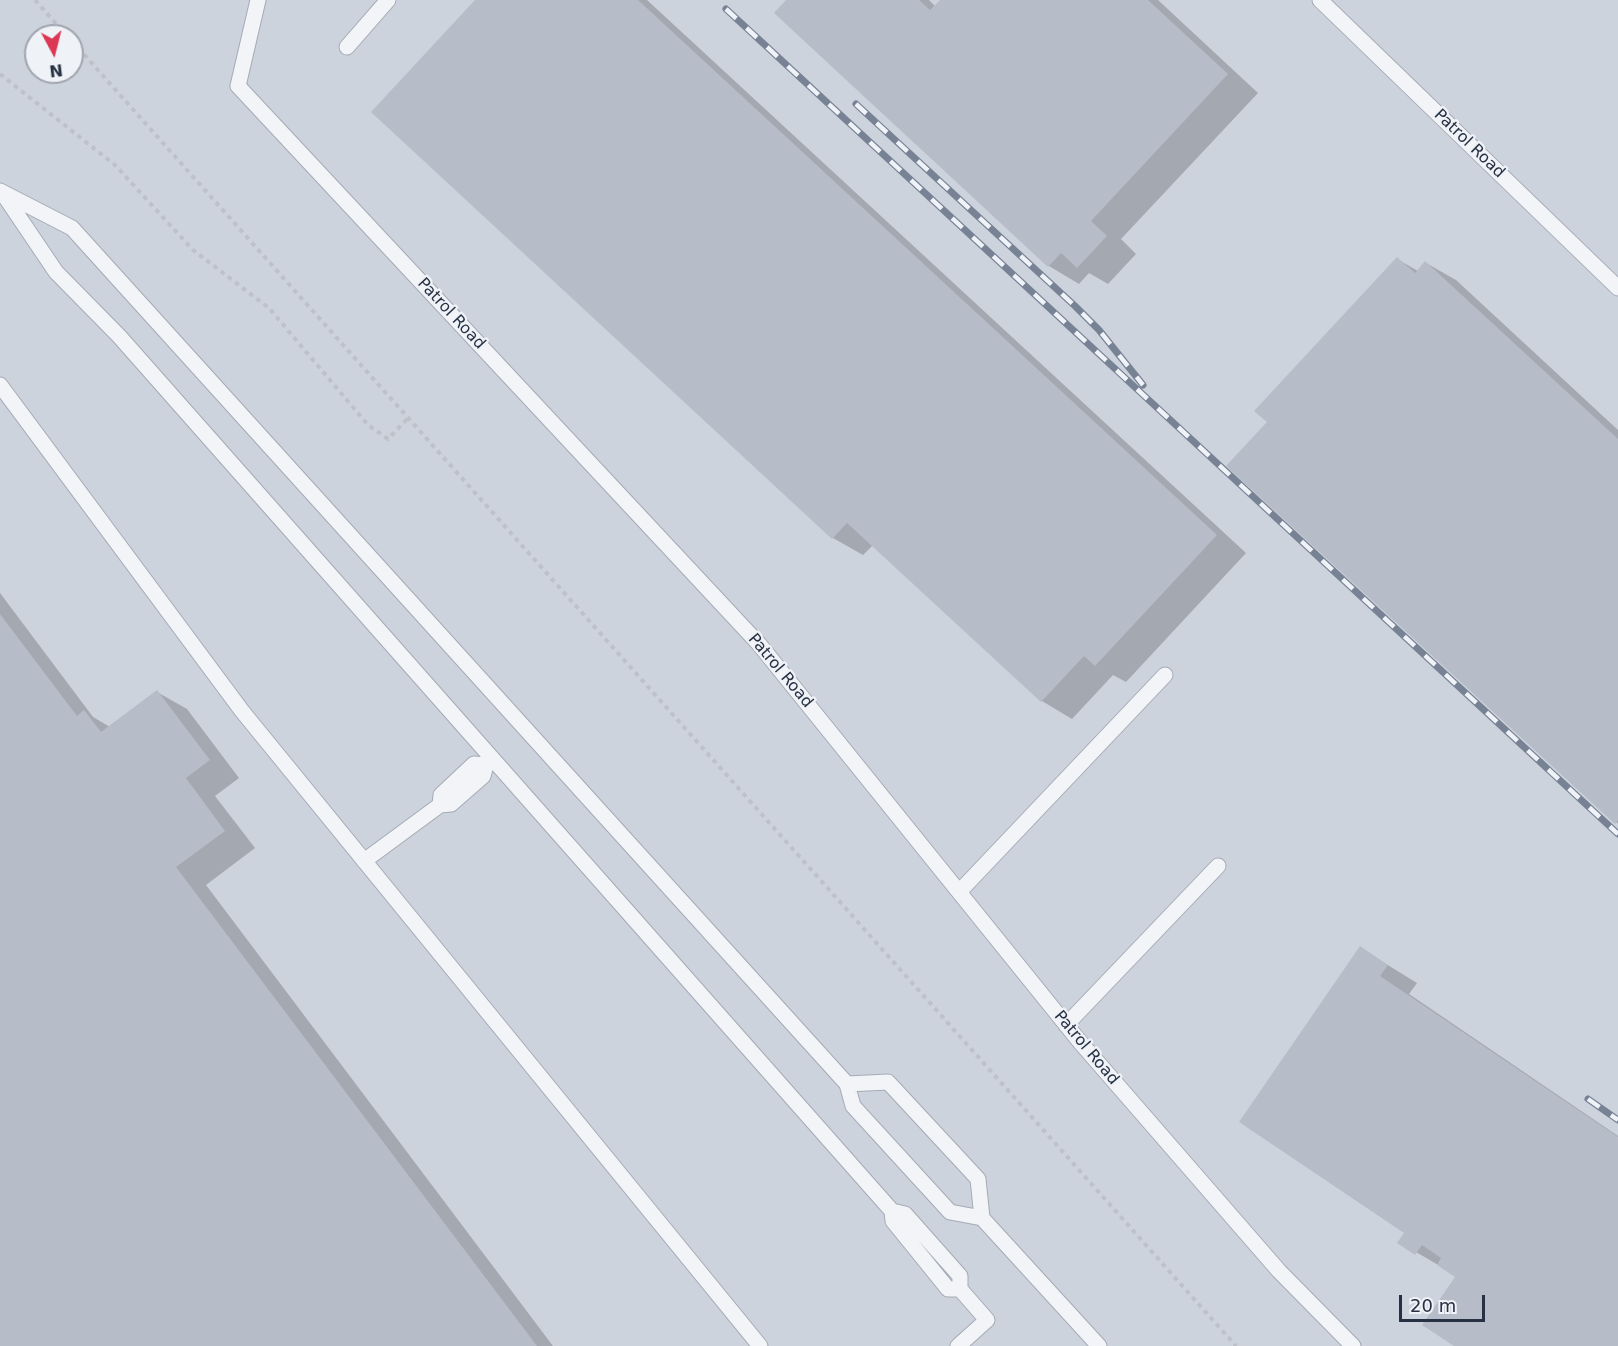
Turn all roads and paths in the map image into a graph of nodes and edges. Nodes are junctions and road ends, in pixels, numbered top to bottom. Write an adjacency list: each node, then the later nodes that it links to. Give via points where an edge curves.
1 (35, 0): 5 (path)
2 (258, 0): 17 (lane, Patrol Road, via 238,86 759,644)
3 (388, 0): 6 (lane)
4 (1320, 0): 10 (lane, Patrol Road)
5 (56, 24)
6 (347, 47)
7 (84, 54): 12 (path)
8 (0, 74): 12 (path, via 115,165 193,250 269,308 368,425 388,438)
9 (1, 192): 14 (lane, via 56,272 119,336); 19 (lane, via 72,228)
10 (1618, 288)
11 (0, 385): 15 (lane, via 242,711)
12 (408, 418): 24 (path)
13 (1165, 675): 17 (lane)
14 (489, 762): 15 (lane, via 474,764 441,795 440,805); 22 (lane, via 892,1211 893,1221 948,1288 960,1289 987,1320)
15 (364, 861): 21 (lane)
16 (1218, 866): 18 (lane)
17 (959, 892): 18 (lane, Patrol Road)
18 (1066, 1025): 25 (lane, Patrol Road, via 1279,1271)
19 (847, 1084): 20 (lane, via 853,1106 951,1212); 20 (lane, via 888,1082 978,1179)
20 (982, 1218): 23 (lane)
21 (760, 1346)
22 (958, 1346)
23 (1099, 1346)
24 (1236, 1346)
25 (1353, 1346)

